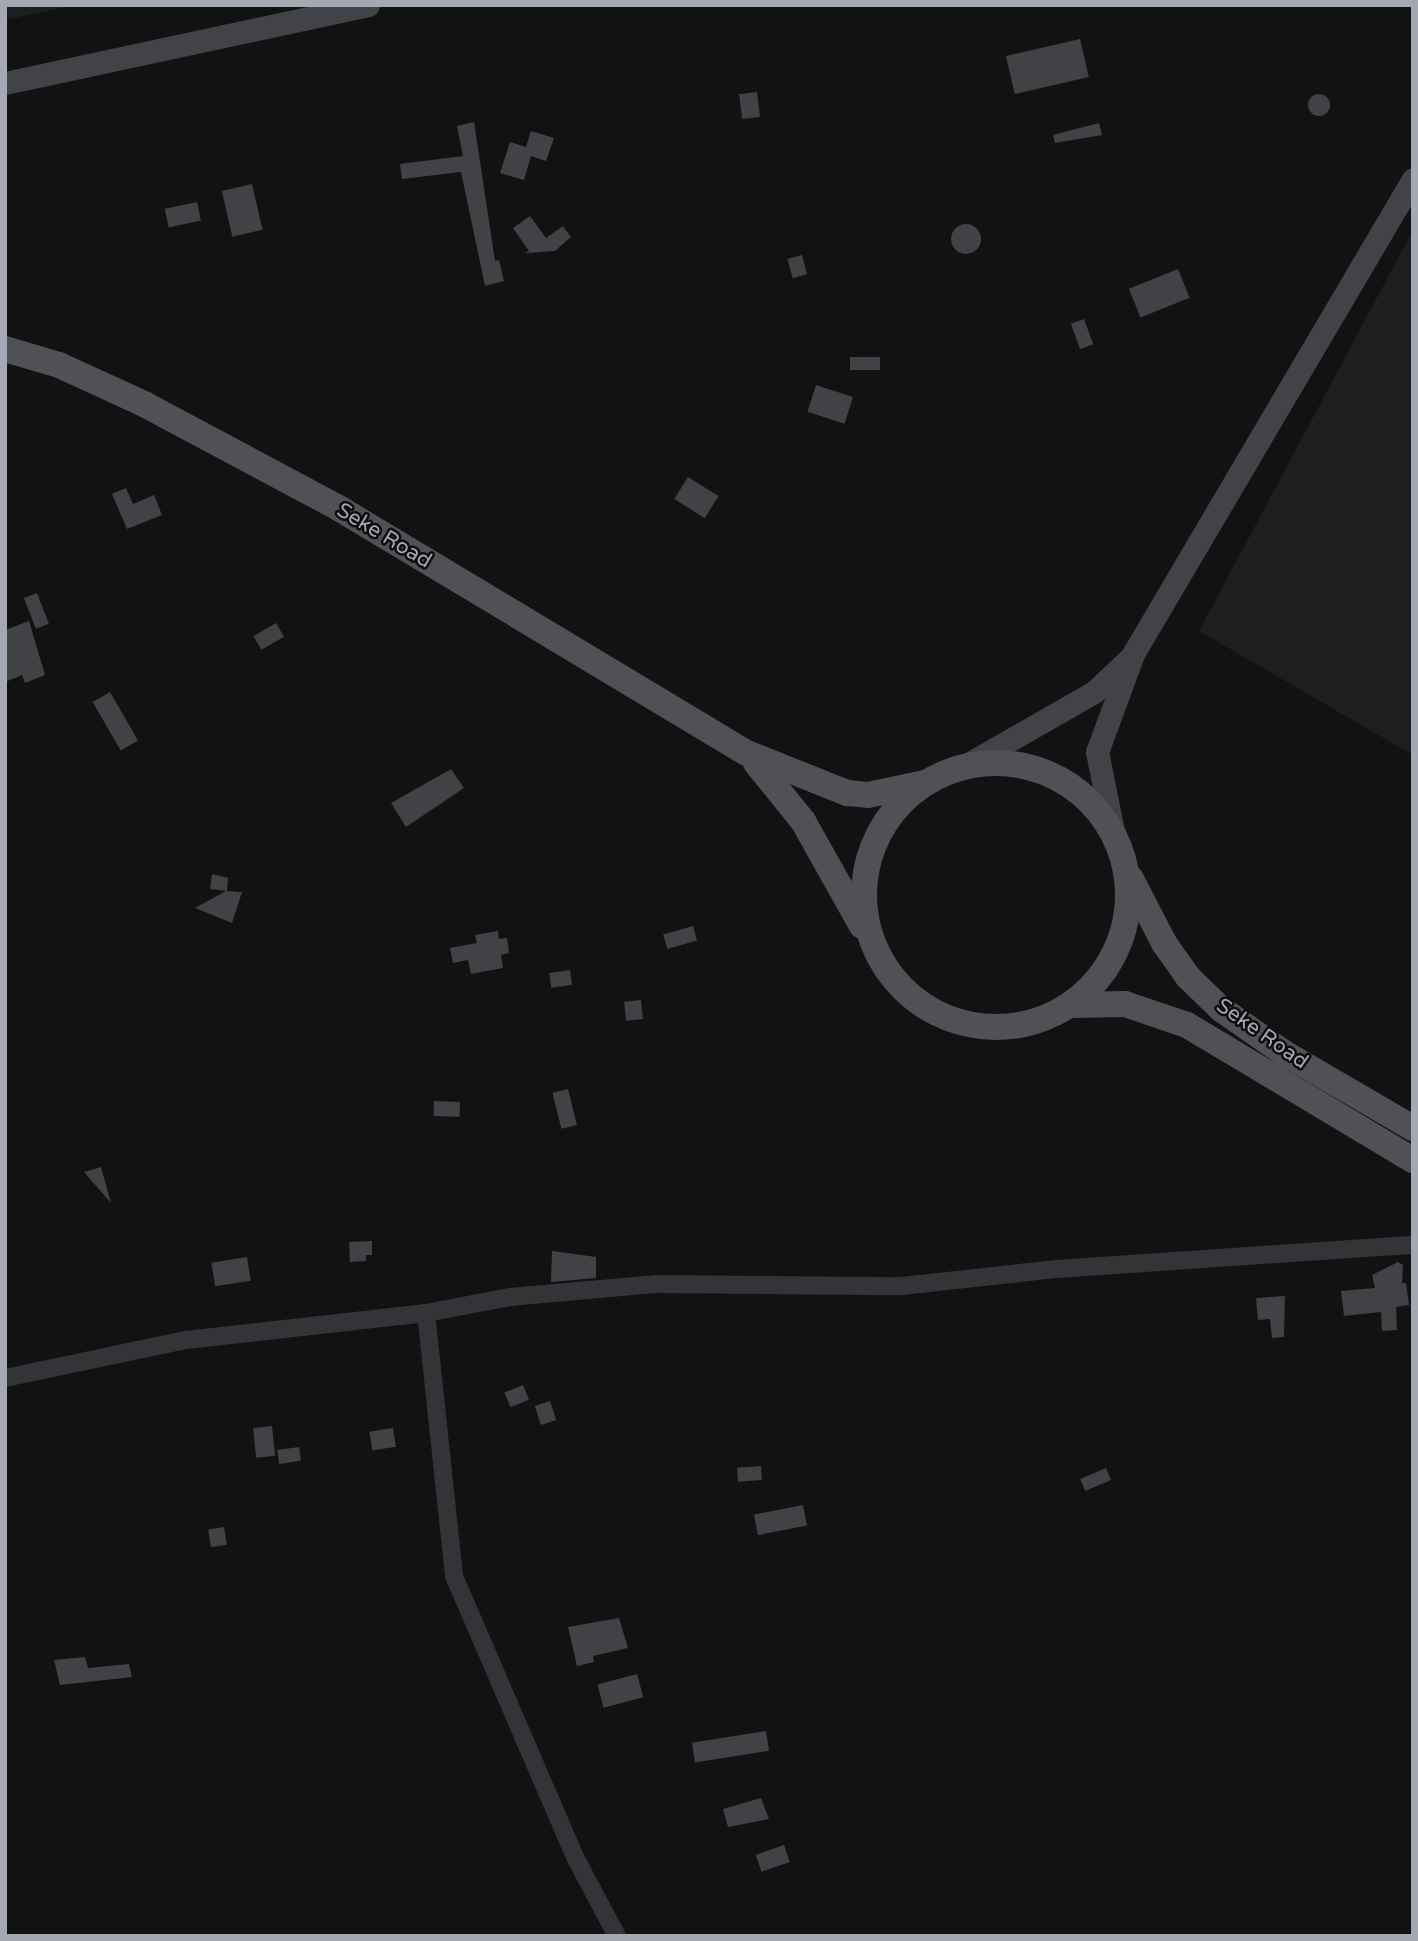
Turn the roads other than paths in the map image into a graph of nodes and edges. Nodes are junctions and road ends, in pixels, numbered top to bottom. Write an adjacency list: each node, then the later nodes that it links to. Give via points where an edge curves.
1 (368, 5): 2 (street)
2 (5, 83)
3 (1413, 178): 5 (street)
4 (5, 349): 6 (main road, Seke Road, via 59,365 144,404 337,507)
5 (1133, 654): 7 (street, via 1094,692); 9 (street, via 1097,752)
6 (747, 753): 8 (main road, via 847,793 868,795); 11 (main road, via 803,821)
7 (964, 767): 8 (main road, Seke Road); 9 (main road, Seke Road, via 1002,763 1049,773 1089,801)
8 (925, 783): 11 (main road, Seke Road, via 883,826 870,853 864,912)
9 (1113, 831): 10 (main road, Seke Road)
10 (1126, 868): 12 (main road, Seke Road, via 1129,894 1119,945 1091,988); 13 (main road, Seke Road, via 1164,943 1188,977 1221,1009 1284,1053)
11 (871, 941): 12 (main road, Seke Road, via 899,986 943,1017 995,1028 1047,1017)
12 (1071, 1004): 14 (main road, Seke Road, via 1125,1004 1187,1025)
13 (1413, 1128)
14 (1413, 1160)
15 (1413, 1245): 16 (street, via 1056,1269 902,1286 657,1284 510,1297)
16 (426, 1313): 17 (street, via 186,1340); 18 (street, via 454,1576 576,1858)
17 (5, 1378)
18 (617, 1936)

